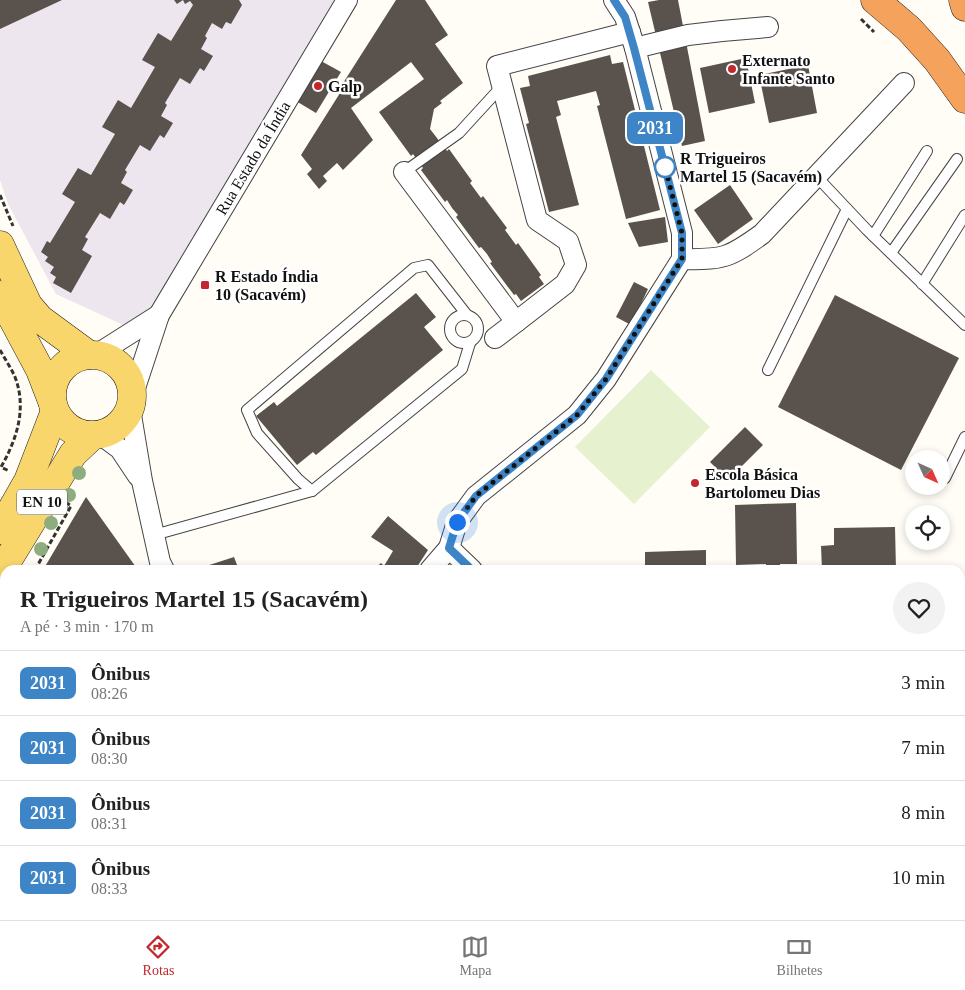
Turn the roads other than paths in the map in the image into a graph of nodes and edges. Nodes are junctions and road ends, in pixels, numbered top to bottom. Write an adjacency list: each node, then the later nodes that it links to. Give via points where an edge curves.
1 (347, 0): 23 (street, Rua Estado da Índia)
2 (614, 0): 7 (street)
3 (963, 0): 5 (highway)
4 (869, 7): 10 (highway, via 909,29)
5 (965, 7)
6 (768, 28): 7 (street)
7 (632, 40): 9 (street, via 497,66); 20 (street, via 682,233)
8 (904, 83): 14 (street)
9 (502, 86): 13 (lane, via 459,133); 25 (street, via 537,220 568,241 576,265 565,284)
10 (965, 99)
11 (927, 152): 17 (lane)
12 (957, 159): 19 (lane)
13 (404, 172): 25 (street)
14 (817, 177): 15 (lane); 20 (street, via 762,234 739,251 723,258)
15 (847, 209): 17 (lane); 30 (lane)
16 (965, 215): 21 (lane)
17 (872, 236): 19 (lane)
18 (0, 246): 29 (main road, via 28,305 40,319)
19 (891, 253): 21 (lane)
20 (682, 259): 40 (street, via 606,379 577,415 476,496 457,522)
21 (922, 284): 26 (lane)
22 (0, 296): 32 (main road, via 40,370)
23 (159, 315): 29 (street, Rua Estado da Índia); 31 (street, Rua Estado da Índia)
24 (467, 315): 28 (lane, via 475,320 478,328); 28 (lane, via 454,319 449,331 457,342); 37 (lane, via 428,265 414,268 247,410 257,433)
25 (516, 322): 27 (street)
26 (965, 325)
27 (495, 338)
28 (470, 342): 37 (lane, via 462,369)
29 (92, 355): 31 (main road, via 107,357 126,372 131,383); 32 (main road, EN 10, via 78,357 60,370 52,390)
30 (768, 370)
31 (132, 402): 33 (main road, EN 10, via 124,421 114,430); 36 (street)
32 (53, 406): 33 (main road, via 63,424 76,433); 38 (main road, EN 10, via 28,481)
33 (96, 435): 36 (street, via 120,449); 41 (main road, EN 10, via 73,454)
34 (965, 437): 35 (lane)
35 (950, 468)
36 (142, 481): 39 (street)
37 (312, 491): 39 (lane)
38 (0, 530)
39 (154, 535): 42 (street)
40 (449, 548): 43 (street); 44 (street)
41 (5, 565)
42 (162, 565)
43 (434, 565)
44 (467, 565)

